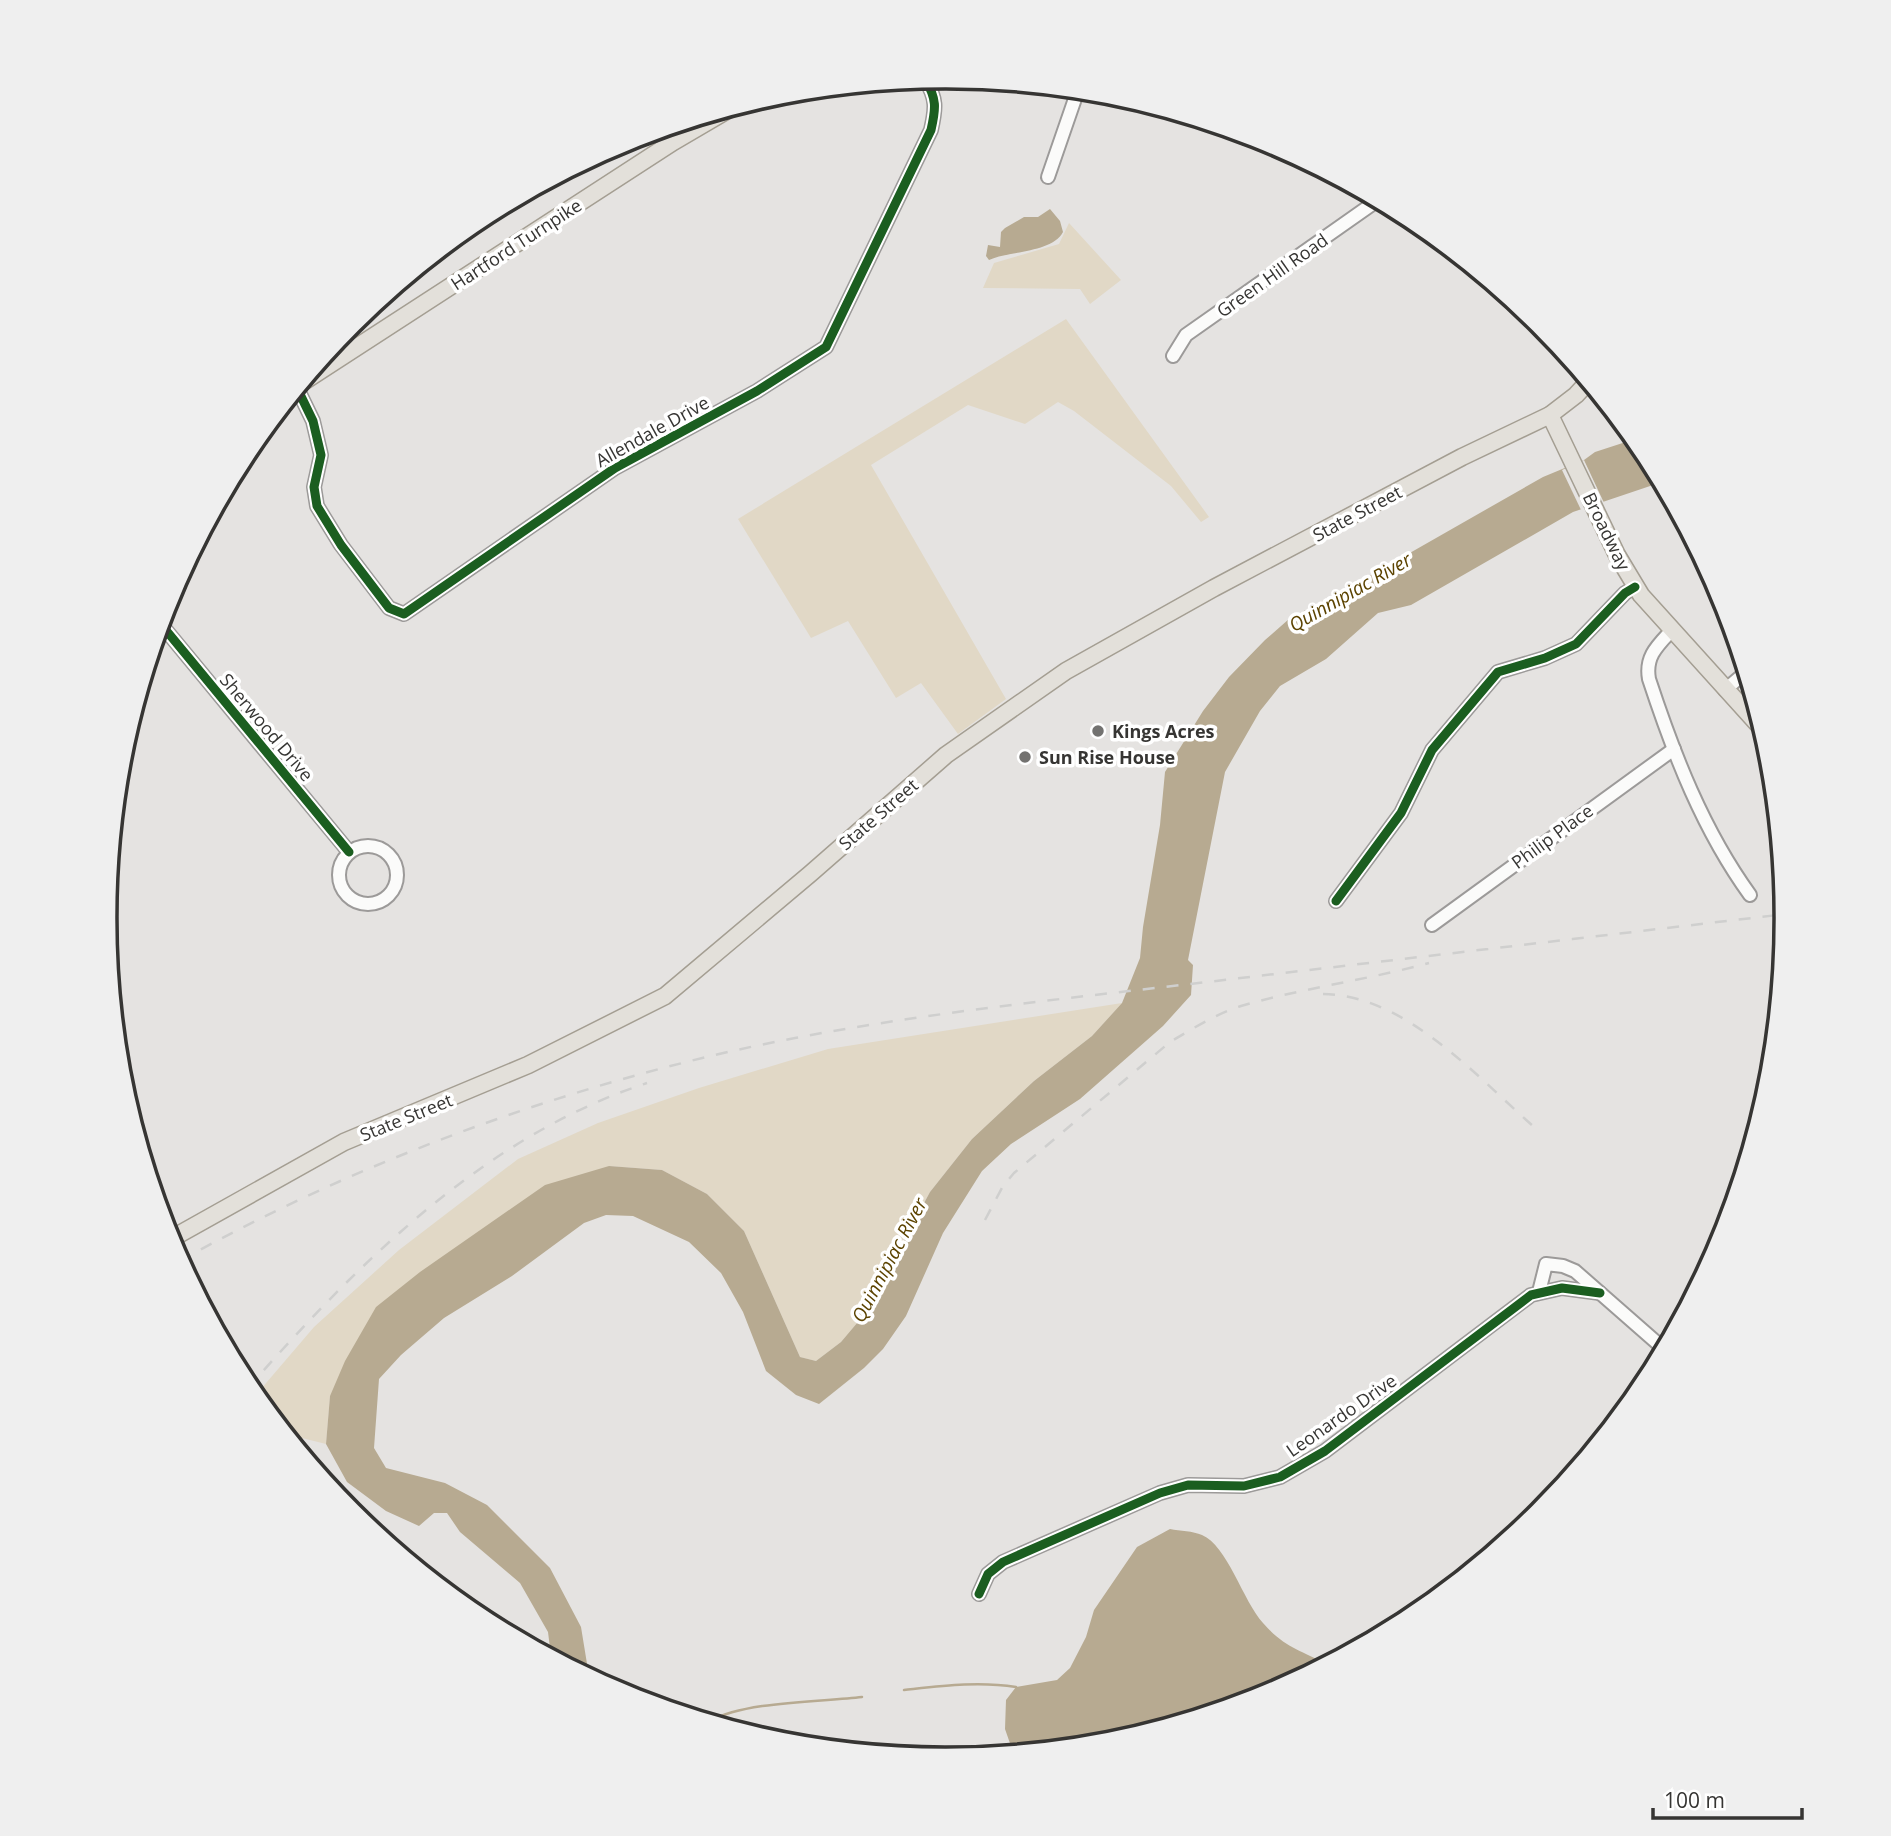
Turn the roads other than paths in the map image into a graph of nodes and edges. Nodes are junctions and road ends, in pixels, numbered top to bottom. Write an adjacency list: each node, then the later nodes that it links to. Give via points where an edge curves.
1 (932, 90): 9 (street, Allendale Drive, via 936,107 931,130 826,347 757,391 615,468 404,614 389,608 317,506 314,487 321,455)
2 (1075, 100): 4 (street)
3 (699, 127): 7 (main road, Hartford Turnpike)
4 (1048, 177)
5 (1369, 206): 6 (street, Green Hill Road, via 1186,335)
6 (1173, 356)
7 (327, 366)
8 (1582, 388): 10 (main road, State Street)
9 (302, 396)
10 (1550, 415): 11 (main road, Broadway); 22 (main road, State Street, via 1214,588 1066,671 946,755 665,996 528,1065 344,1142)
11 (1635, 587): 12 (main road, Broadway); 20 (street, via 1576,644 1498,672 1432,750 1401,813)
12 (1671, 631): 15 (main road, Broadway); 17 (street, via 1647,666)
13 (168, 633): 18 (street, Sherwood Drive)
14 (1738, 679): 15 (street)
15 (1726, 690): 16 (main road, Broadway)
16 (1748, 714)
17 (1674, 748): 19 (street, via 1709,831); 21 (street, Philip Place)
18 (349, 852): 18 (street, via 339,879 348,897 367,904 386,898 393,891 397,873 391,856 376,846)
19 (1750, 895)
20 (1336, 901)
21 (1432, 925)
22 (180, 1234)
23 (1539, 1292): 24 (street, Leonardo Drive, via 1562,1288); 24 (street, via 1546,1264 1570,1268); 26 (street, Leonardo Drive, via 1325,1451 1280,1477 1244,1486 1188,1485 1160,1493 1003,1562 988,1574)
24 (1600, 1293): 25 (street)
25 (1657, 1343)
26 (979, 1594)

